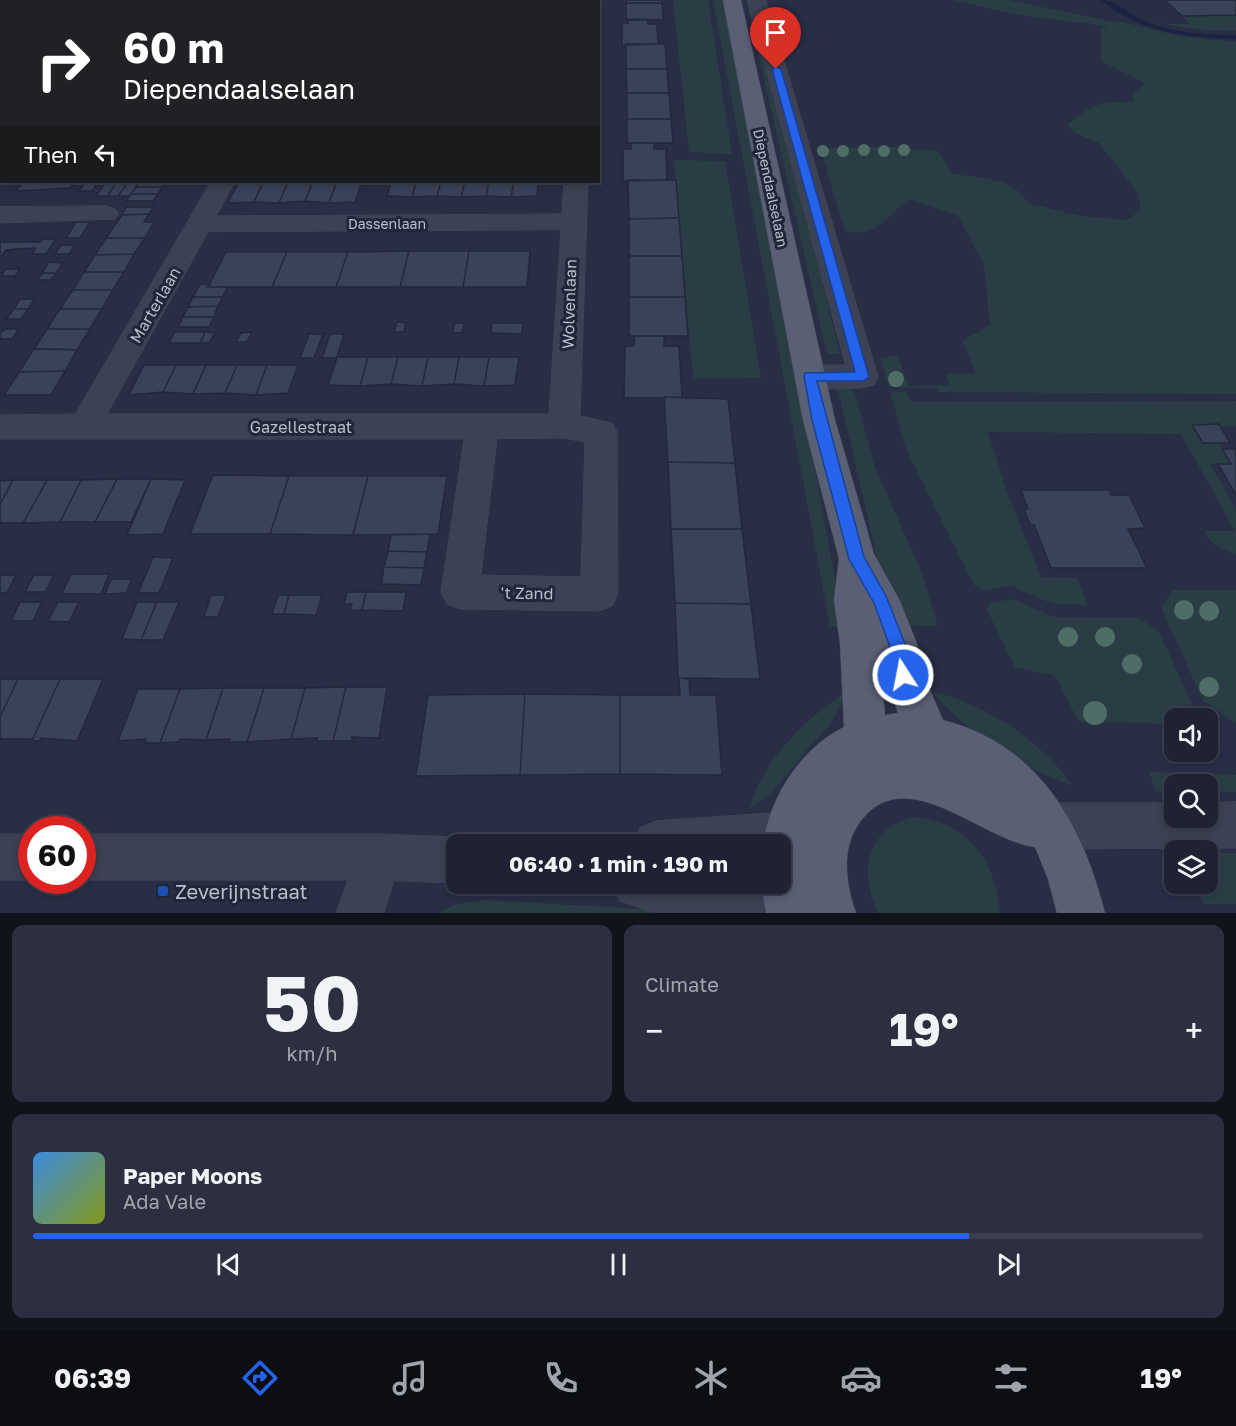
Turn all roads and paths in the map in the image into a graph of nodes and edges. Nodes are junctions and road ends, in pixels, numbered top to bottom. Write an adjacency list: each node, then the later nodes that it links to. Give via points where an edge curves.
1 (732, 0): 9 (main road, Diependaalselaan)
2 (757, 0): 9 (street, Diependaalselaan, via 863,377)
3 (222, 183): 8 (street, Marterlaan)
4 (576, 183): 7 (street, Wolvenlaan)
5 (106, 214): 6 (street)
6 (0, 215)
7 (573, 222): 8 (street, Dassenlaan); 10 (street, Wolvenlaan)
8 (202, 224): 12 (street, Marterlaan)
9 (810, 376): 15 (main road, Diependaalselaan)
10 (564, 426): 13 (street, Gazellestraat); 14 (street, Gazellestraat)
11 (0, 427): 12 (street, Gazellestraat)
12 (84, 427): 13 (street, Gazellestraat)
13 (482, 427): 14 (street, 't Zand, via 460,592 599,594)
14 (601, 432)
15 (857, 559): 16 (main road, Diependaalselaan, via 880,601 897,644 903,675); 17 (main road, Diependaalselaan, via 853,600)
16 (929, 736): 17 (main road, via 905,733); 20 (main road, via 955,744 1000,770 1020,787)
17 (867, 738): 18 (main road, Diependaalselaan); 21 (main road, via 843,750 811,781)
18 (867, 785): 20 (main road, via 904,775 926,778 1015,821); 32 (main road, via 852,795 830,830 824,878)
19 (1236, 825): 20 (street)
20 (1048, 826): 33 (main road, via 1063,850)
21 (786, 834)
22 (0, 857): 23 (street)
23 (18, 857)
24 (96, 857): 25 (street)
25 (378, 857): 26 (street); 29 (street)
26 (446, 860)
27 (685, 894): 30 (street)
28 (787, 894): 31 (main road)
29 (360, 913)
30 (779, 913)
31 (790, 913)
32 (832, 913)
33 (1081, 913)

